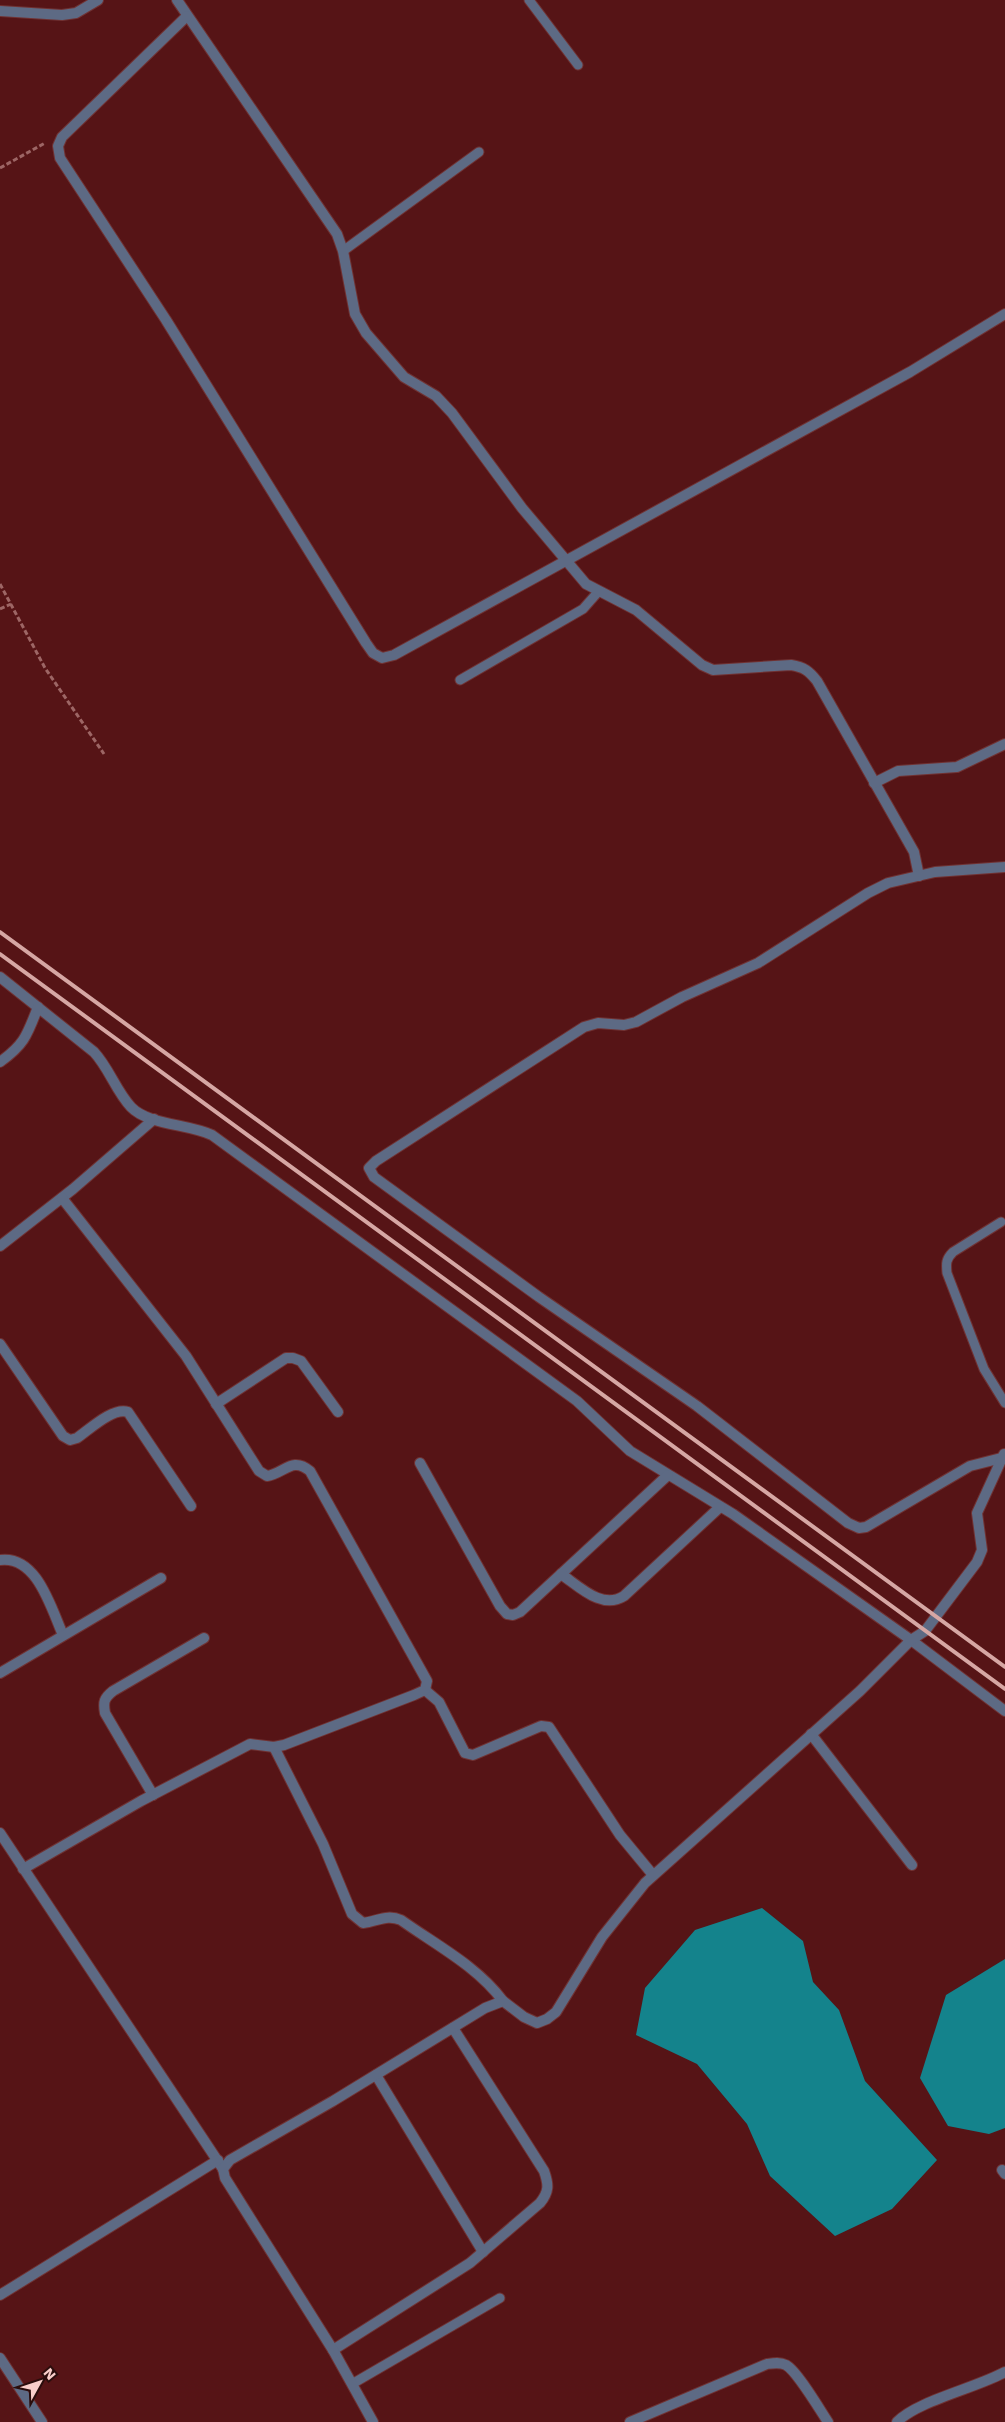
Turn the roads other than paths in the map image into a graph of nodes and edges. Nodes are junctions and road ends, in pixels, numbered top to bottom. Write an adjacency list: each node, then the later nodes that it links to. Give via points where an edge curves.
1 (98, 0): 4 (street, via 76,13 62,15)
2 (177, 0): 5 (street)
3 (529, 0): 6 (lane)
4 (0, 11)
5 (187, 16): 8 (street, via 337,234); 10 (street, via 62,137 58,146 60,158 166,320 373,653 382,658 394,655)
6 (578, 65)
7 (479, 152): 8 (lane)
8 (344, 251): 10 (street, via 355,314 366,333 404,377 436,396 452,413)
9 (1005, 314): 10 (street, via 910,372)
10 (564, 560): 11 (street)
11 (598, 592): 12 (lane, via 583,609); 14 (street, via 636,610 702,665 713,670 803,667 817,681)
12 (460, 680)
13 (1005, 744): 14 (street, via 957,767 898,771)
14 (874, 783): 16 (street, via 914,852)
15 (1005, 867): 16 (street)
16 (919, 876): 28 (street, via 876,888 758,963 636,1022 624,1025 598,1023 584,1027 376,1161 370,1168 374,1177 697,1406 848,1523 859,1528 866,1527 970,1466)
17 (0, 977): 18 (street)
18 (38, 1007): 19 (street, via 25,1040); 20 (street, via 102,1061 131,1108)
19 (0, 1062)
20 (154, 1119): 21 (street); 30 (street, via 200,1129 212,1135 577,1401 630,1451)
21 (62, 1198): 23 (street); 26 (street, via 180,1348)
22 (1001, 1222): 25 (lane, via 953,1252 946,1263 984,1369)
23 (0, 1246)
24 (0, 1344): 31 (street, via 63,1436 70,1440 115,1413 128,1412)
25 (1005, 1402)
26 (216, 1404): 27 (street, via 286,1358 293,1358 301,1361); 40 (street, via 259,1470 267,1476 293,1464 310,1471 423,1669 427,1681)
27 (338, 1412)
28 (1004, 1455): 38 (street, via 977,1513 982,1550 977,1562 925,1631)
29 (420, 1463): 34 (street, via 507,1614 520,1612)
30 (668, 1475): 32 (street); 34 (street)
31 (191, 1506)
32 (720, 1507): 34 (street, via 616,1600 607,1602 598,1598); 38 (street)
33 (0, 1560): 36 (street, via 21,1563 32,1572)
34 (561, 1574)
35 (161, 1578): 36 (street)
36 (63, 1635): 39 (street)
37 (204, 1638): 44 (street, via 113,1691 103,1703 105,1713)
38 (911, 1640): 41 (street); 42 (street)
39 (0, 1673)
40 (425, 1690): 43 (street); 48 (street, via 439,1702 465,1753 473,1755 541,1726 550,1727 620,1835)
41 (1005, 1711)
42 (811, 1734): 46 (street); 48 (street)
43 (274, 1747): 44 (street, via 250,1744); 49 (street, via 323,1844 352,1914 363,1922 374,1922 384,1917 401,1920 478,1974)
44 (153, 1795): 47 (street)
45 (0, 1833): 47 (street)
46 (912, 1865)
47 (23, 1869): 52 (street)
48 (653, 1875): 49 (street, via 602,1937 556,2012 537,2022 524,2017)
49 (503, 2001): 50 (street)
50 (453, 2028): 51 (street); 53 (street, via 544,2171 549,2184 540,2203)
51 (376, 2075): 52 (street); 53 (street)
52 (221, 2165): 54 (street); 56 (street, via 225,2178)
53 (483, 2252): 56 (street)
54 (0, 2295)
55 (500, 2298): 59 (lane)
56 (333, 2350): 59 (street)
57 (0, 2358): 60 (street)
58 (1005, 2372): 64 (street, via 911,2411)
59 (352, 2384): 61 (street)
60 (42, 2422)
61 (373, 2422)
62 (630, 2422): 63 (street, via 767,2364 779,2362 788,2366)
63 (828, 2422)
64 (897, 2422)

